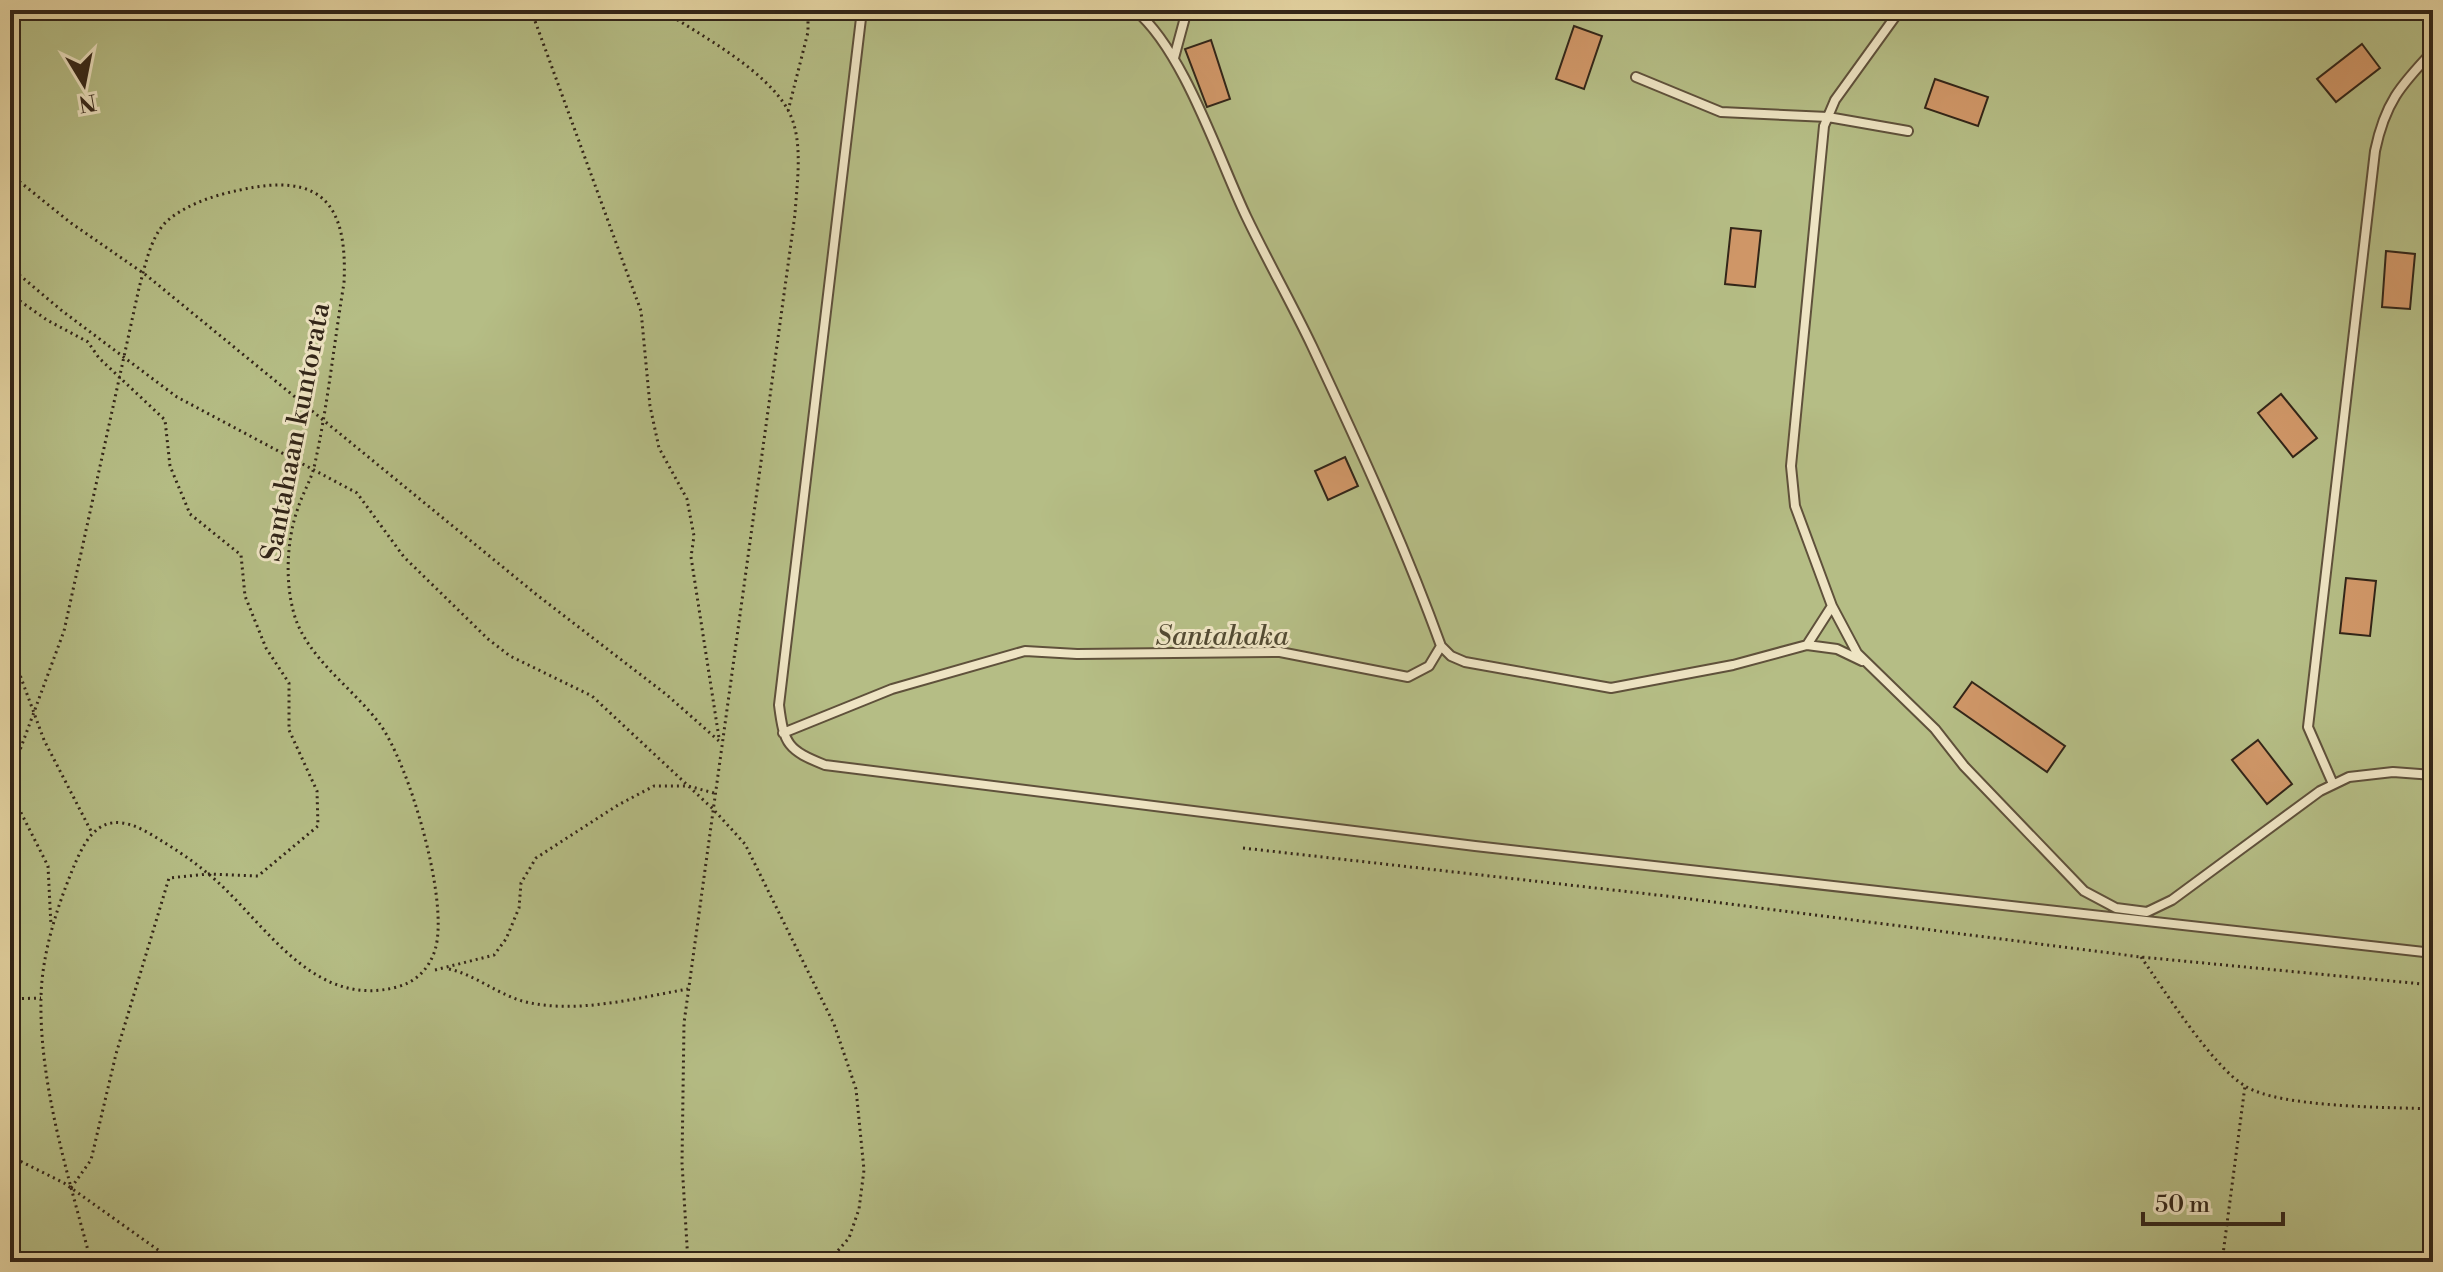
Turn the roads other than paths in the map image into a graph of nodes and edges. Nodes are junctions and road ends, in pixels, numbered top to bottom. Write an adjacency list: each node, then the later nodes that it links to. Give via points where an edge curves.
1 (862, 10): 14 (lane, via 779,705)
2 (1135, 10): 6 (lane)
3 (1187, 10): 6 (lane)
4 (1900, 10): 8 (lane)
5 (2433, 51): 16 (lane, via 2406,79 2383,115 2375,151 2308,727)
6 (1174, 59): 12 (lane, via 1311,344 1420,587)
7 (1636, 77): 8 (lane, via 1721,112)
8 (1828, 117): 9 (lane); 10 (lane, via 1791,466 1795,506)
9 (1908, 131)
10 (1832, 606): 11 (lane); 13 (lane)
11 (1807, 645): 12 (lane, via 1611,688 1465,662); 13 (lane, via 1837,649)
12 (1441, 646): 14 (lane, via 1429,666 1408,677 1280,652 1025,651 892,689)
13 (1866, 663): 16 (lane, via 1935,729 2084,891 2116,908 2147,912 2172,900)
14 (783, 733): 17 (lane, via 794,752 825,765 1475,846)
15 (2433, 775): 16 (lane, via 2393,772)
16 (2333, 784)
17 (2433, 953)

